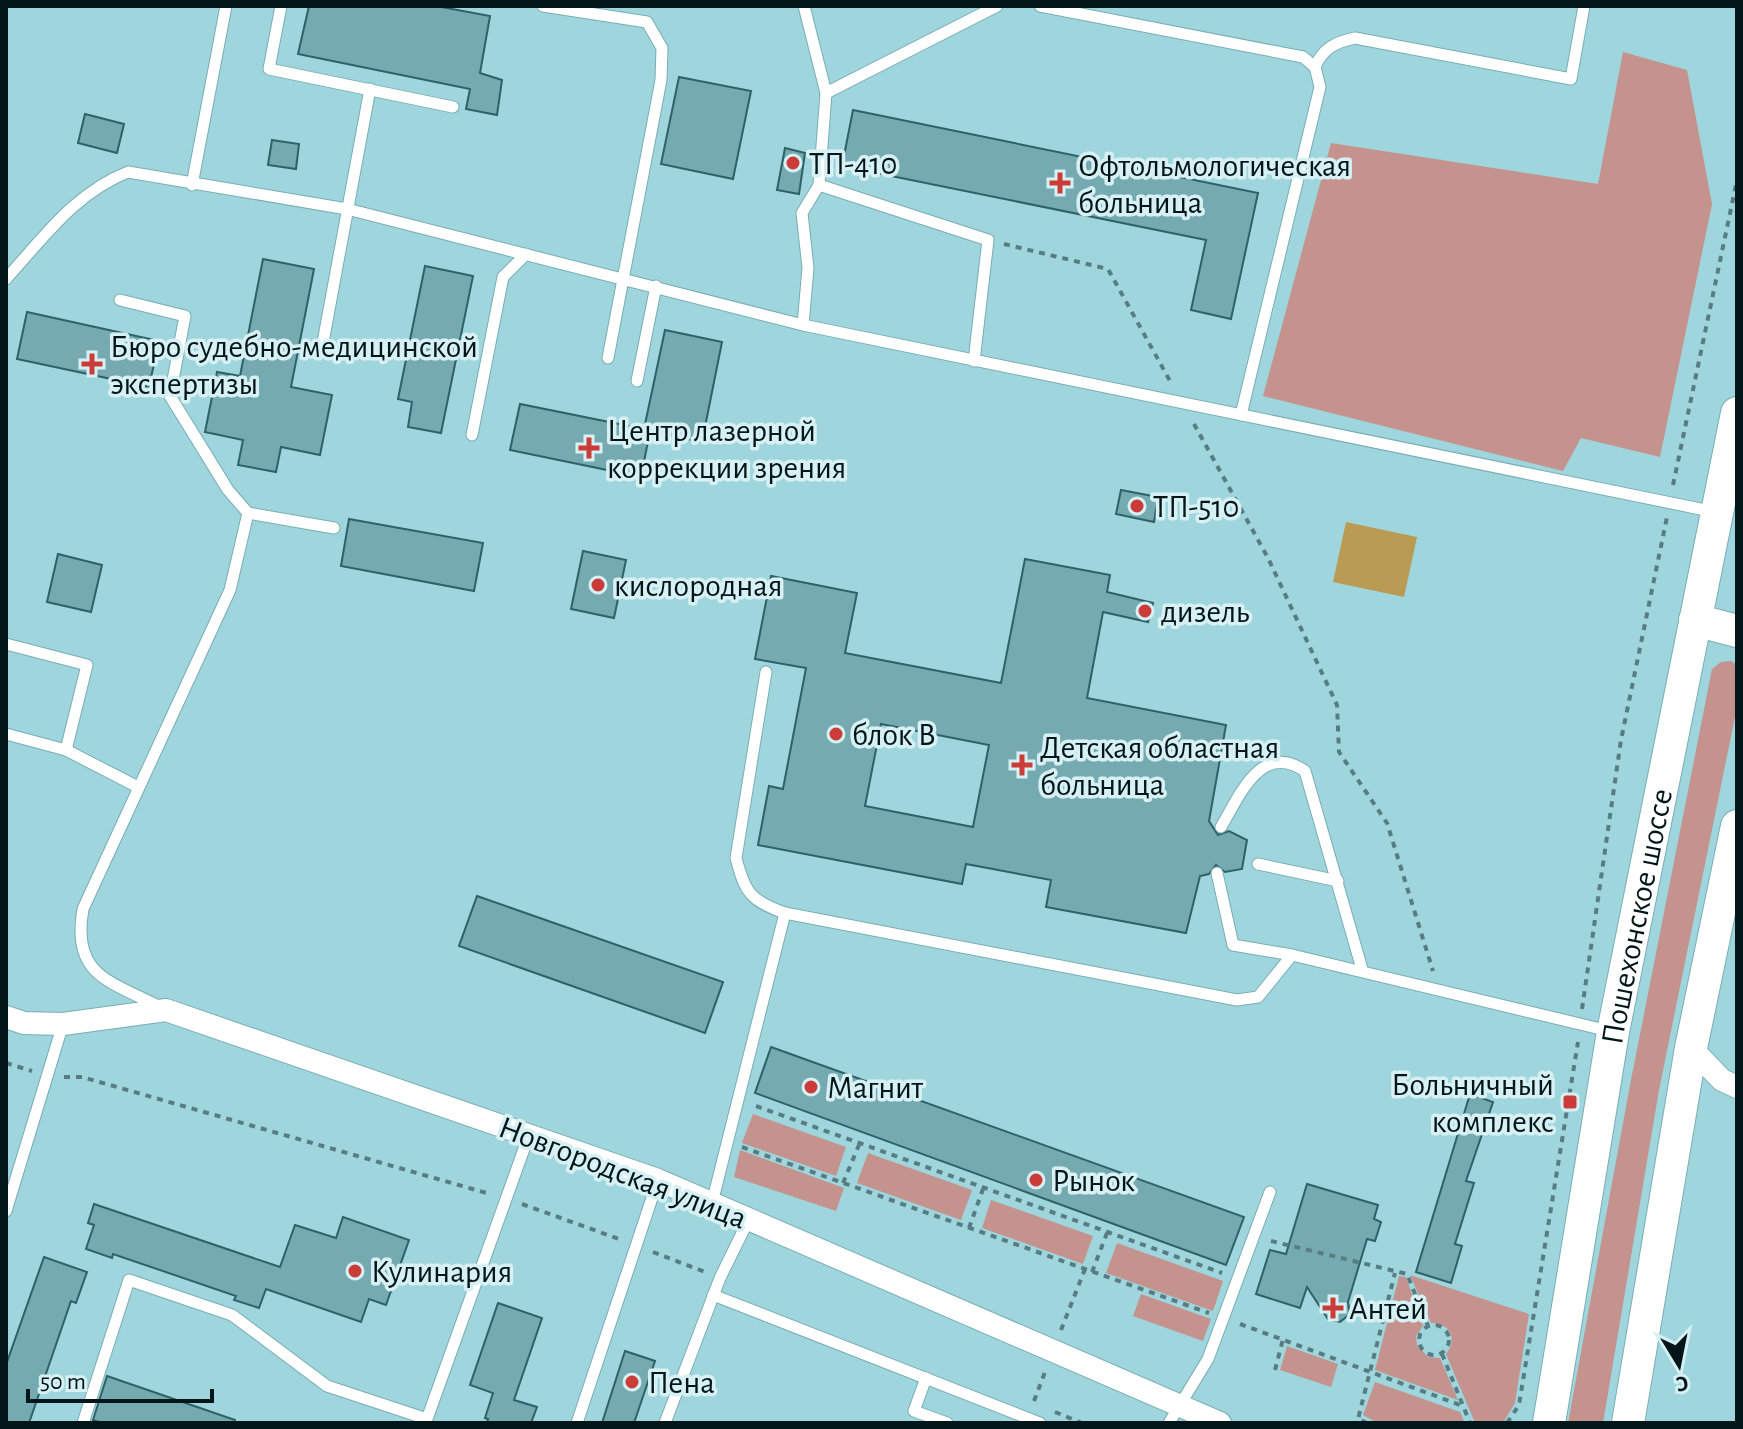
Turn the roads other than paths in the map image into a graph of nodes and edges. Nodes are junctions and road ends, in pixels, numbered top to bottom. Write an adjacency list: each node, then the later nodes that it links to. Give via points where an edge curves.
1 (226, 6): 12 (lane)
2 (281, 6): 9 (lane, via 269,69)
3 (543, 6): 16 (lane, via 647,22 662,48 661,80)
4 (804, 6): 10 (lane)
5 (997, 6): 10 (lane)
6 (1040, 6): 8 (lane, via 1303,57)
7 (1584, 6): 8 (lane, via 1571,79 1355,38 1334,42)
8 (1315, 67): 26 (lane, via 1320,87)
9 (370, 89): 11 (lane); 14 (lane)
10 (826, 93): 13 (lane)
11 (453, 107)
12 (192, 185): 14 (lane); 17 (lane, via 128,172 103,182 78,199)
13 (819, 185): 20 (lane, via 802,213 808,268); 23 (lane, via 988,240)
14 (347, 209): 15 (lane); 21 (lane)
15 (526, 254): 16 (lane); 27 (lane, via 503,277)
16 (624, 278): 18 (lane); 22 (lane)
17 (6, 279)
18 (656, 286): 20 (lane); 24 (lane)
19 (120, 300): 29 (lane, via 185,316 170,396)
20 (803, 325): 23 (lane)
21 (321, 353)
22 (608, 358)
23 (974, 361): 26 (lane)
24 (637, 381)
25 (1737, 413): 28 (main road, Пошехонское шоссе)
26 (1241, 415): 28 (lane)
27 (472, 435)
28 (1715, 512): 31 (main road, Пошехонское шоссе)
29 (248, 513): 30 (lane); 37 (lane, via 230,590)
30 (334, 528)
31 (1695, 620): 32 (main road); 49 (main road, Пошехонское шоссе)
32 (1737, 631)
33 (6, 644): 36 (lane, via 87,665)
34 (766, 672): 43 (lane, via 736,858 743,883 757,903)
35 (6, 734): 36 (lane)
36 (66, 750): 37 (lane)
37 (136, 786): 46 (lane, via 83,909 78,935 83,955 96,973)
38 (1737, 826): 50 (main road)
39 (1221, 827): 42 (lane, via 1252,776 1272,762 1291,762 1305,771)
40 (1258, 864): 42 (lane)
41 (1217, 873): 44 (lane, via 1233,945)
42 (1338, 881): 45 (lane)
43 (785, 913): 44 (lane, via 1237,1000 1258,997); 55 (lane)
44 (1292, 955): 45 (lane)
45 (1362, 969): 49 (lane)
46 (166, 1010): 48 (street, Новгородская улица); 52 (street, Новгородская улица)
47 (6, 1017): 48 (street, Новгородская улица)
48 (63, 1024): 56 (lane)
49 (1613, 1032): 61 (main road, Пошехонское шоссе)
50 (1691, 1048): 51 (street, via 1722,1080); 62 (main road)
51 (1737, 1087)
52 (529, 1135): 53 (street, Новгородская улица); 63 (lane, via 427,1419 327,1386 232,1315 129,1280)
53 (658, 1180): 55 (street, Новгородская улица); 64 (lane)
54 (1270, 1192): 60 (lane, via 1208,1359)
55 (712, 1203): 57 (street, Новгородская улица)
56 (6, 1211)
57 (749, 1219): 58 (lane); 60 (street, Новгородская улица)
58 (713, 1295): 59 (lane); 65 (lane)
59 (926, 1378): 66 (lane, via 914,1411); 67 (lane)
60 (1174, 1414): 68 (street, Новгородская улица)
61 (1544, 1416)
62 (1636, 1417)
63 (83, 1423)
64 (577, 1423)
65 (665, 1423)
66 (947, 1423)
67 (1040, 1423)
68 (1220, 1423)

